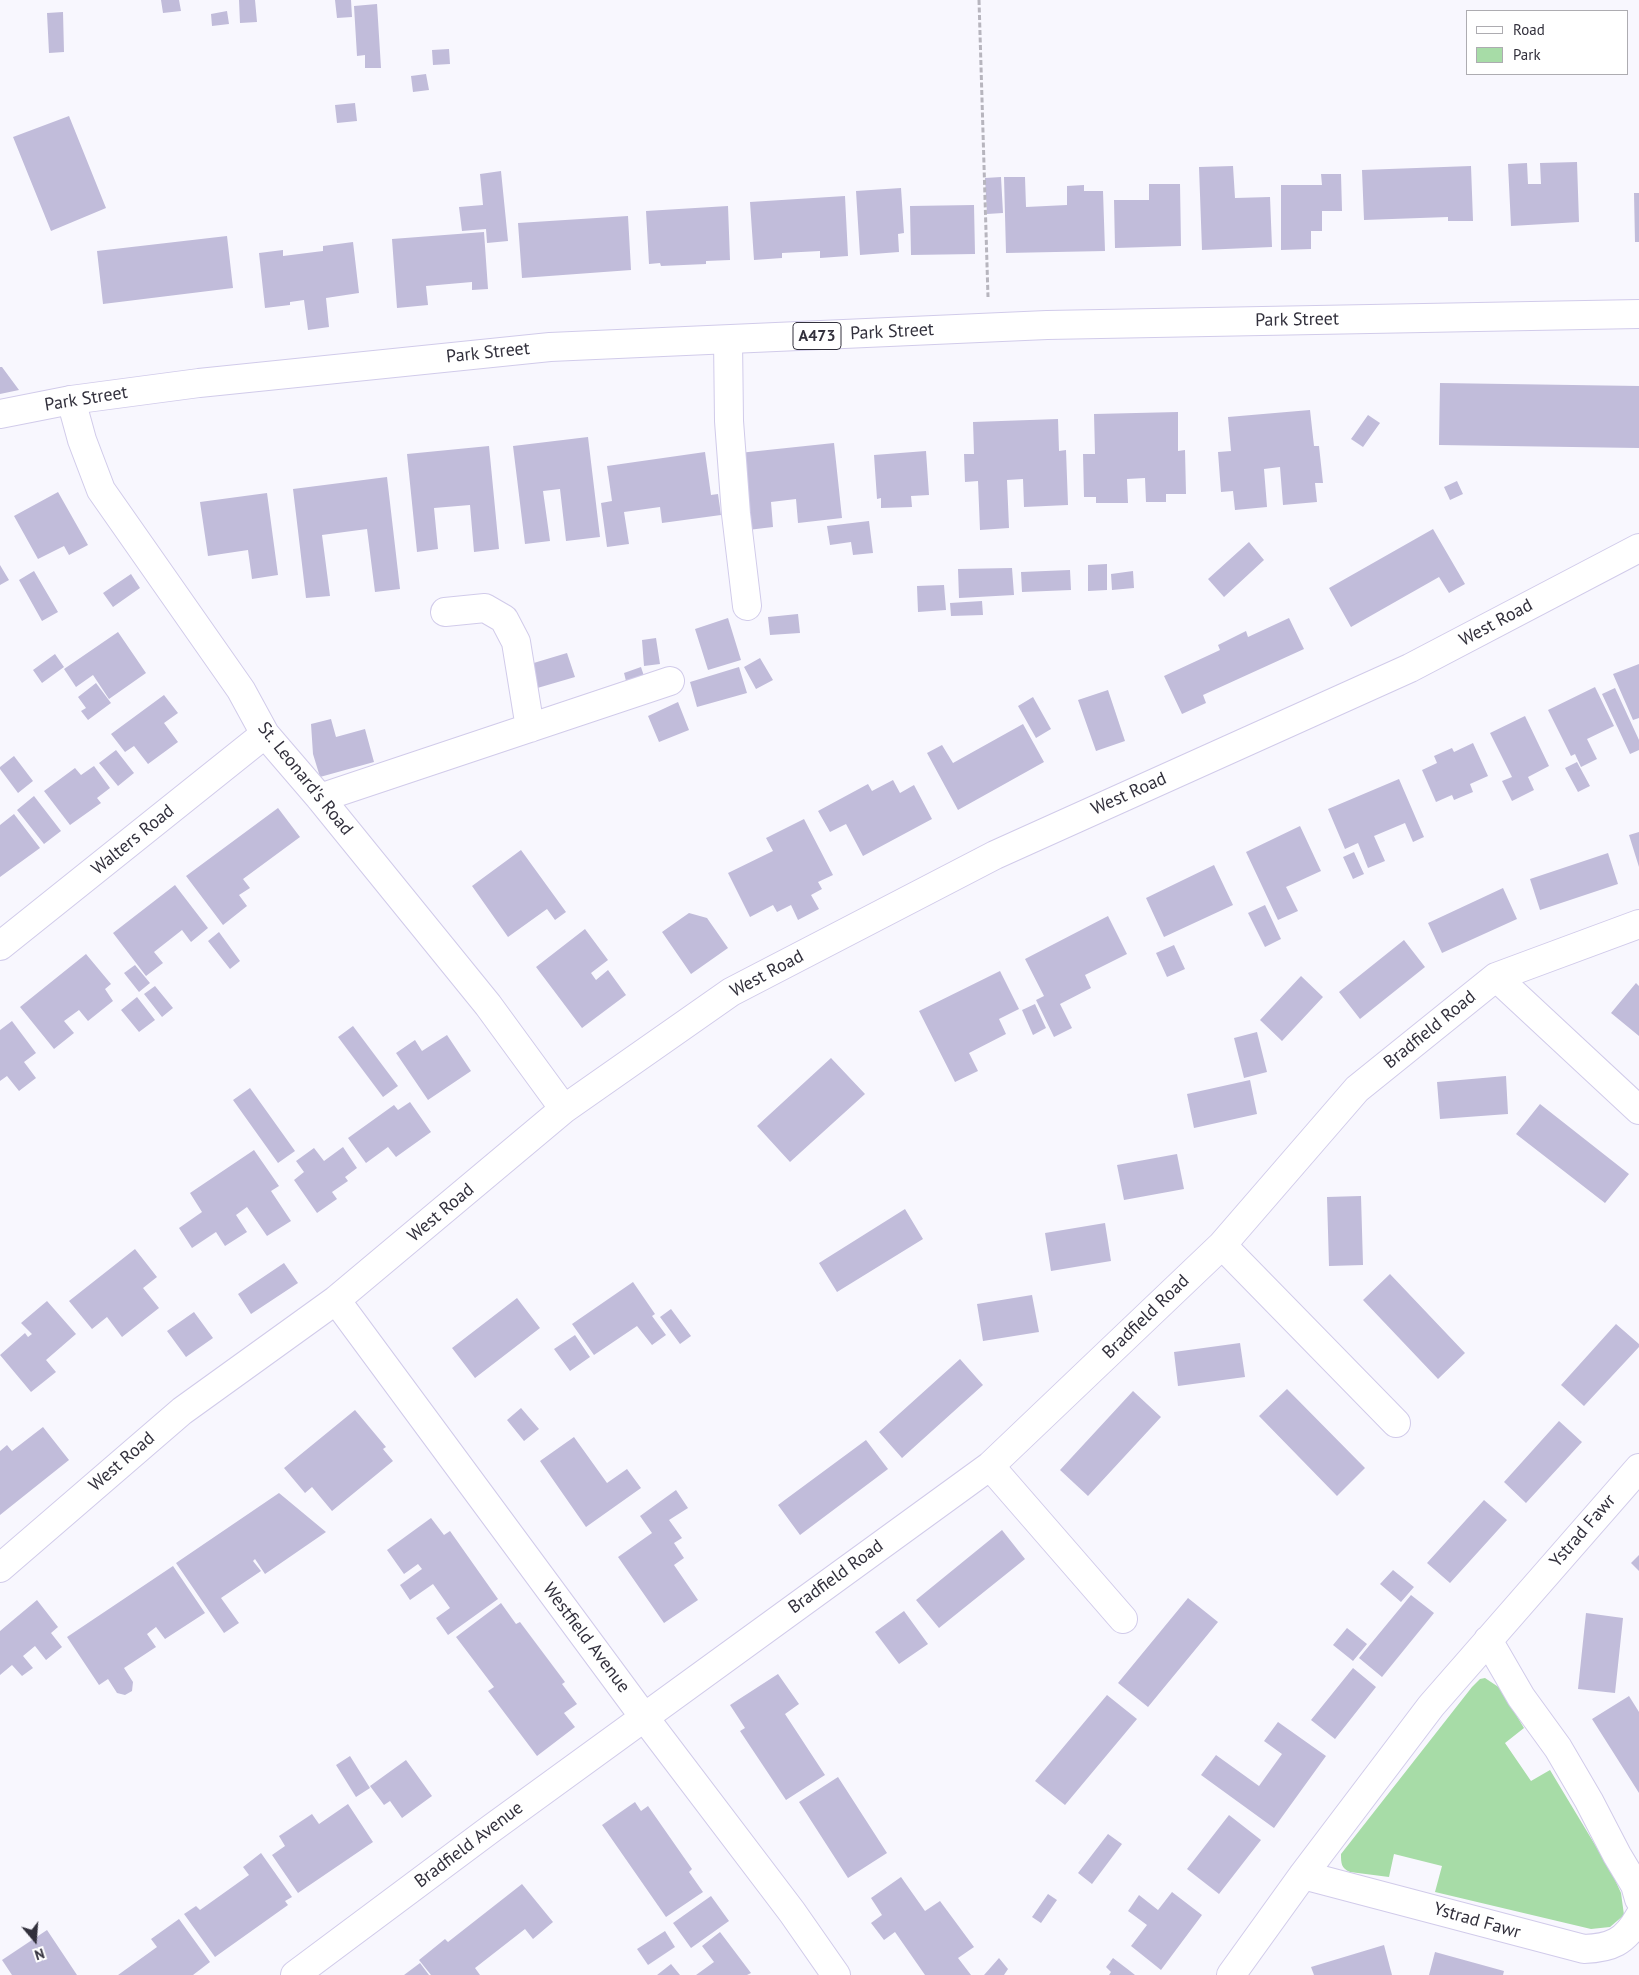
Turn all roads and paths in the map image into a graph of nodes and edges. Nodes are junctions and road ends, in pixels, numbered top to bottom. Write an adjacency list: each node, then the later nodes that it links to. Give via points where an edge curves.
1 (979, 0): 3 (path)
2 (1639, 314): 3 (street, Park Street / A473, via 1057,324)
3 (989, 328): 4 (street, Park Street / A473)
4 (728, 340): 5 (street, Park Street / A473, via 550,347 199,383); 8 (street, via 729,431)
5 (71, 400): 6 (street, Park Street / A473); 12 (street, St. Leonard's Road, via 82,440 102,490 241,690)
6 (0, 414)
7 (1639, 548): 17 (street, West Road, via 1410,668 995,854 731,992)
8 (747, 606)
9 (444, 612): 11 (street, via 485,608 504,619 516,642)
10 (670, 681): 11 (street)
11 (530, 728): 13 (street)
12 (265, 734): 13 (street, St. Leonard's Road); 15 (street, Walters Road)
13 (320, 798): 17 (street, St. Leonard's Road, via 488,1005)
14 (1639, 924): 16 (street, Bradfield Road)
15 (0, 946)
16 (1496, 977): 18 (street); 19 (street, Bradfield Road, via 1357,1088)
17 (564, 1109): 20 (street, West Road)
18 (1639, 1110)
19 (1222, 1245): 21 (street); 22 (street, Bradfield Road)
20 (336, 1300): 24 (street, West Road, via 182,1411); 27 (street, Westfield Avenue)
21 (1396, 1423)
22 (990, 1466): 25 (street); 27 (street, Bradfield Road)
23 (1639, 1468): 26 (street, Ystrad Fawr)
24 (0, 1568)
25 (1123, 1618)
26 (1488, 1640): 28 (street, Ystrad Fawr, via 1431,1706); 29 (street, via 1521,1697 1558,1748 1635,1885)
27 (644, 1717): 31 (street, Bradfield Avenue); 32 (street, Westfield Avenue)
28 (1304, 1875): 30 (street, Ystrad Fawr, via 1584,1949 1605,1948 1621,1940); 33 (street, Ystrad Fawr)
29 (1639, 1898)
30 (1639, 1917)
31 (295, 1975)
32 (836, 1975)
33 (1231, 1975)

